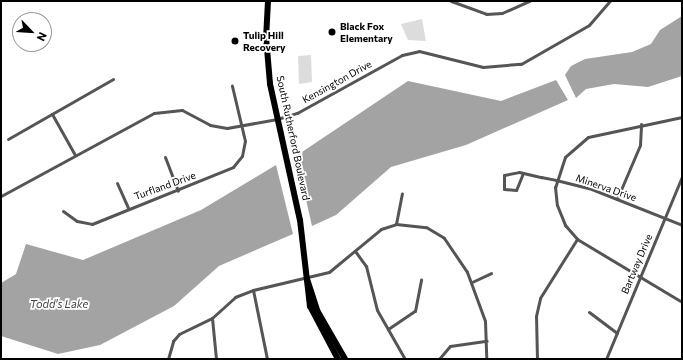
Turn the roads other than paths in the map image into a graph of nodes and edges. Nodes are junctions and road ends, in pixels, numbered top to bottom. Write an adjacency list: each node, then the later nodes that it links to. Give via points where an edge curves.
1 (268, 1): 11 (highway, South Rutherford Boulevard, via 268,62)
2 (451, 1): 6 (street)
3 (463, 1): 6 (street)
4 (529, 1): 6 (street, via 502,13 486,14)
5 (610, 1): 11 (street, Kensington Drive, via 589,25 521,64 483,67 434,52 411,52 297,113)
6 (461, 5)
7 (114, 79): 9 (street)
8 (232, 86): 13 (street, Turfland Drive)
9 (52, 114): 14 (street); 15 (street)
10 (682, 117): 12 (street)
11 (277, 119): 13 (street, Kensington Drive); 34 (highway, South Rutherford Boulevard, via 300,220)
12 (641, 124): 19 (street, via 584,139 568,153); 24 (street, via 640,145)
13 (242, 127): 15 (street, Kensington Drive, via 218,127 182,110 164,110); 21 (street, Turfland Drive, via 245,148 238,162 225,172)
14 (8, 139)
15 (74, 155): 23 (street, Kensington Drive)
16 (165, 157): 21 (street)
17 (523, 173): 17 (street, Minerva Drive, via 516,190 504,189 501,180 505,174); 19 (street, Minerva Drive)
18 (682, 176): 27 (street, Bartway Drive)
19 (556, 180): 24 (street, Minerva Drive); 30 (street, via 557,204 565,225)
20 (117, 183): 25 (street)
21 (178, 191): 25 (street, Turfland Drive)
22 (402, 194): 28 (street)
23 (1, 196)
24 (618, 198): 27 (street, Minerva Drive)
25 (128, 208): 26 (street, Turfland Drive, via 92,224 76,220)
26 (63, 210)
27 (665, 218): 29 (street, Minerva Drive); 33 (street, Bartway Drive)
28 (396, 224): 31 (street, via 382,229); 36 (street, via 426,227 444,238 458,254)
29 (682, 226)
30 (577, 239): 33 (street); 52 (street, via 540,298 536,316)
31 (355, 251): 34 (street, via 329,272); 41 (street, via 366,266 377,310)
32 (491, 273): 36 (street)
33 (640, 277): 38 (street); 42 (street, Bartway Drive)
34 (307, 279): 37 (street); 47 (highway, South Rutherford Boulevard, via 314,318); 48 (highway, South Rutherford Boulevard, via 318,312)
35 (421, 280): 41 (street, via 415,311)
36 (472, 282): 43 (street, via 485,321)
37 (253, 290): 40 (street, via 235,297); 46 (street)
38 (682, 302)
39 (589, 312): 42 (street)
40 (212, 318): 44 (street, via 179,334 173,341); 45 (street)
41 (388, 330): 49 (street)
42 (617, 333): 53 (street, Bartway Drive)
43 (487, 341): 50 (street, via 450,346); 51 (street)
44 (168, 359)
45 (216, 359)
46 (267, 359)
47 (338, 359)
48 (345, 359)
49 (405, 359)
50 (439, 359)
51 (486, 359)
52 (537, 359)
53 (606, 359)

